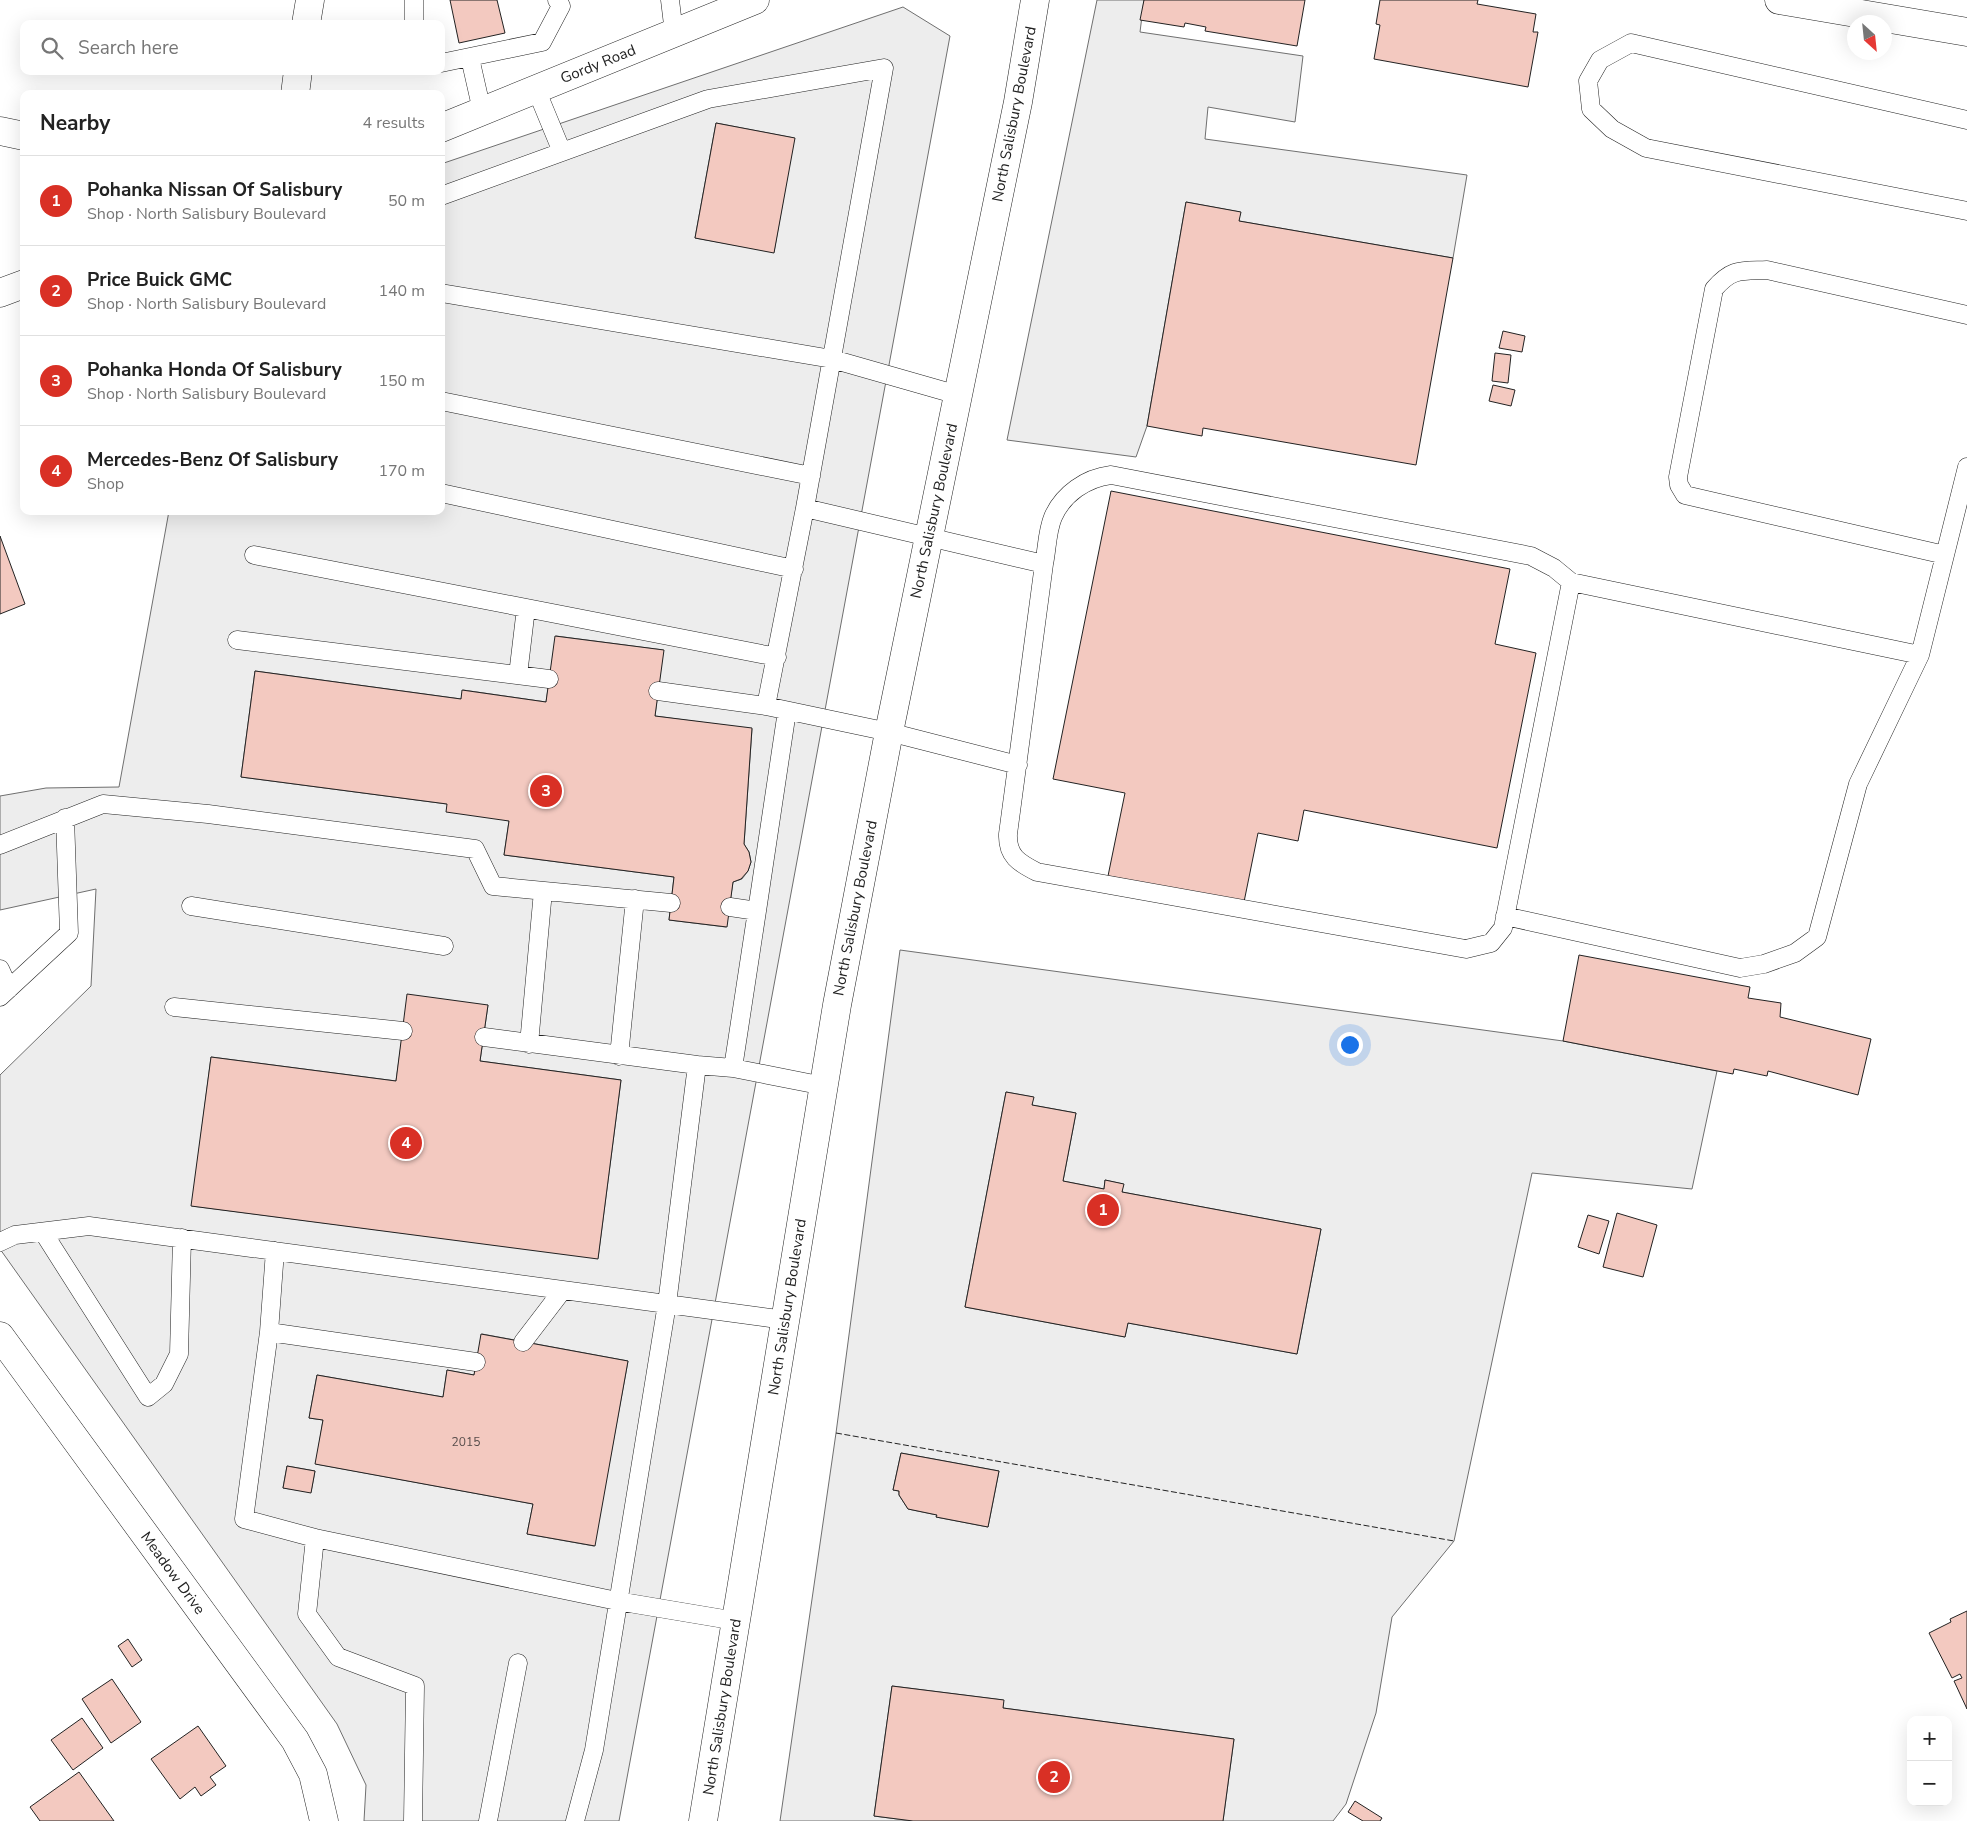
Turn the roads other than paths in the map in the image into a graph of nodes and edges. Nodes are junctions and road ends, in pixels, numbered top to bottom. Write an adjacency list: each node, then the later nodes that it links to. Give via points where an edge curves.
1 (310, 0): 8 (main road)
2 (414, 0): 9 (lane)
3 (556, 0): 12 (lane, via 561,6 542,42)
4 (670, 0): 11 (lane)
5 (755, 0): 11 (main road, Gordy Road)
6 (1035, 0): 30 (main road, North Salisbury Boulevard, via 1018,102)
7 (1779, 0): 10 (main road)
8 (307, 20)
9 (414, 20)
10 (1967, 32)
11 (674, 33): 15 (main road, Gordy Road)
12 (470, 58): 13 (lane); 17 (lane)
13 (445, 62)
14 (297, 75): 16 (main road)
15 (536, 89): 17 (main road, Gordy Road); 22 (lane)
16 (296, 90)
17 (482, 111): 19 (main road, Gordy Road)
18 (1967, 120): 24 (lane, via 1632,43 1600,60 1588,81 1590,109 1612,129 1646,148)
19 (445, 126)
20 (0, 131): 21 (main road)
21 (20, 135)
22 (562, 152): 23 (lane); 29 (lane, via 708,99 884,68)
23 (445, 195)
24 (1967, 211)
25 (20, 286): 26 (main road)
26 (0, 293)
27 (445, 294): 29 (lane)
28 (1967, 315): 38 (lane, via 1767,270 1738,271 1724,277 1714,289 1678,477 1685,495)
29 (832, 359): 30 (lane); 33 (lane)
30 (958, 395): 36 (main road, North Salisbury Boulevard)
31 (445, 402): 33 (lane)
32 (1967, 467): 38 (lane)
33 (811, 476): 35 (lane)
34 (445, 494): 40 (lane)
35 (805, 508): 36 (lane); 40 (lane)
36 (929, 537): 39 (lane); 51 (main road, North Salisbury Boulevard)
37 (254, 555): 42 (lane)
38 (1945, 555): 44 (lane)
39 (1044, 564): 41 (lane, via 1053,518 1065,499 1086,483 1111,475 1531,556); 52 (lane)
40 (794, 570): 45 (lane)
41 (1571, 582): 44 (lane); 61 (lane)
42 (526, 608): 45 (lane); 46 (lane)
43 (237, 640): 46 (lane)
44 (1920, 655): 61 (lane, via 1858,784 1817,937 1795,953 1740,968)
45 (777, 657): 49 (lane)
46 (518, 675): 47 (lane)
47 (549, 679)
48 (658, 691): 49 (lane)
49 (766, 706): 50 (lane)
50 (787, 711): 51 (lane); 60 (lane)
51 (889, 732): 52 (lane); 72 (main road, North Salisbury Boulevard)
52 (1018, 765): 61 (lane, via 1008,844 1019,864 1038,872 1466,949 1491,943 1503,928)
53 (65, 818): 54 (lane); 55 (lane, via 103,804 475,848 493,886); 64 (lane, via 69,933)
54 (0, 845)
55 (543, 891): 56 (lane); 68 (lane)
56 (635, 899): 57 (lane); 69 (lane)
57 (671, 902)
58 (191, 906): 62 (lane)
59 (730, 907): 60 (lane)
60 (757, 911): 71 (lane)
61 (1505, 916)
62 (444, 946)
63 (0, 969): 64 (lane)
64 (4, 993)
65 (174, 1007): 66 (lane)
66 (403, 1031)
67 (484, 1037): 68 (lane)
68 (529, 1044): 69 (lane)
69 (620, 1056): 70 (lane)
70 (697, 1065): 71 (lane); 78 (lane)
71 (733, 1068): 72 (lane)
72 (824, 1086): 79 (main road, North Salisbury Boulevard)
73 (43, 1232): 74 (lane, via 89,1226); 74 (lane, via 148,1397 164,1384 179,1354); 75 (lane, via 15,1235)
74 (182, 1238): 76 (lane)
75 (0, 1242)
76 (275, 1251): 77 (lane); 80 (lane)
77 (562, 1291): 78 (lane); 82 (lane)
78 (667, 1304): 79 (lane); 85 (lane)
79 (785, 1320): 86 (main road, North Salisbury Boulevard)
80 (269, 1332): 83 (lane); 84 (lane, via 244,1519)
81 (0, 1336): 88 (main road, Meadow Drive, via 295,1740 313,1774)
82 (523, 1342)
83 (476, 1362)
84 (316, 1538): 85 (lane); 89 (lane, via 308,1614 338,1657 415,1686)
85 (617, 1601): 86 (lane); 91 (lane, via 594,1750)
86 (736, 1620): 92 (main road, North Salisbury Boulevard)
87 (518, 1663): 90 (lane)
88 (324, 1821)
89 (413, 1821)
90 (488, 1821)
91 (575, 1821)
92 (703, 1821)

